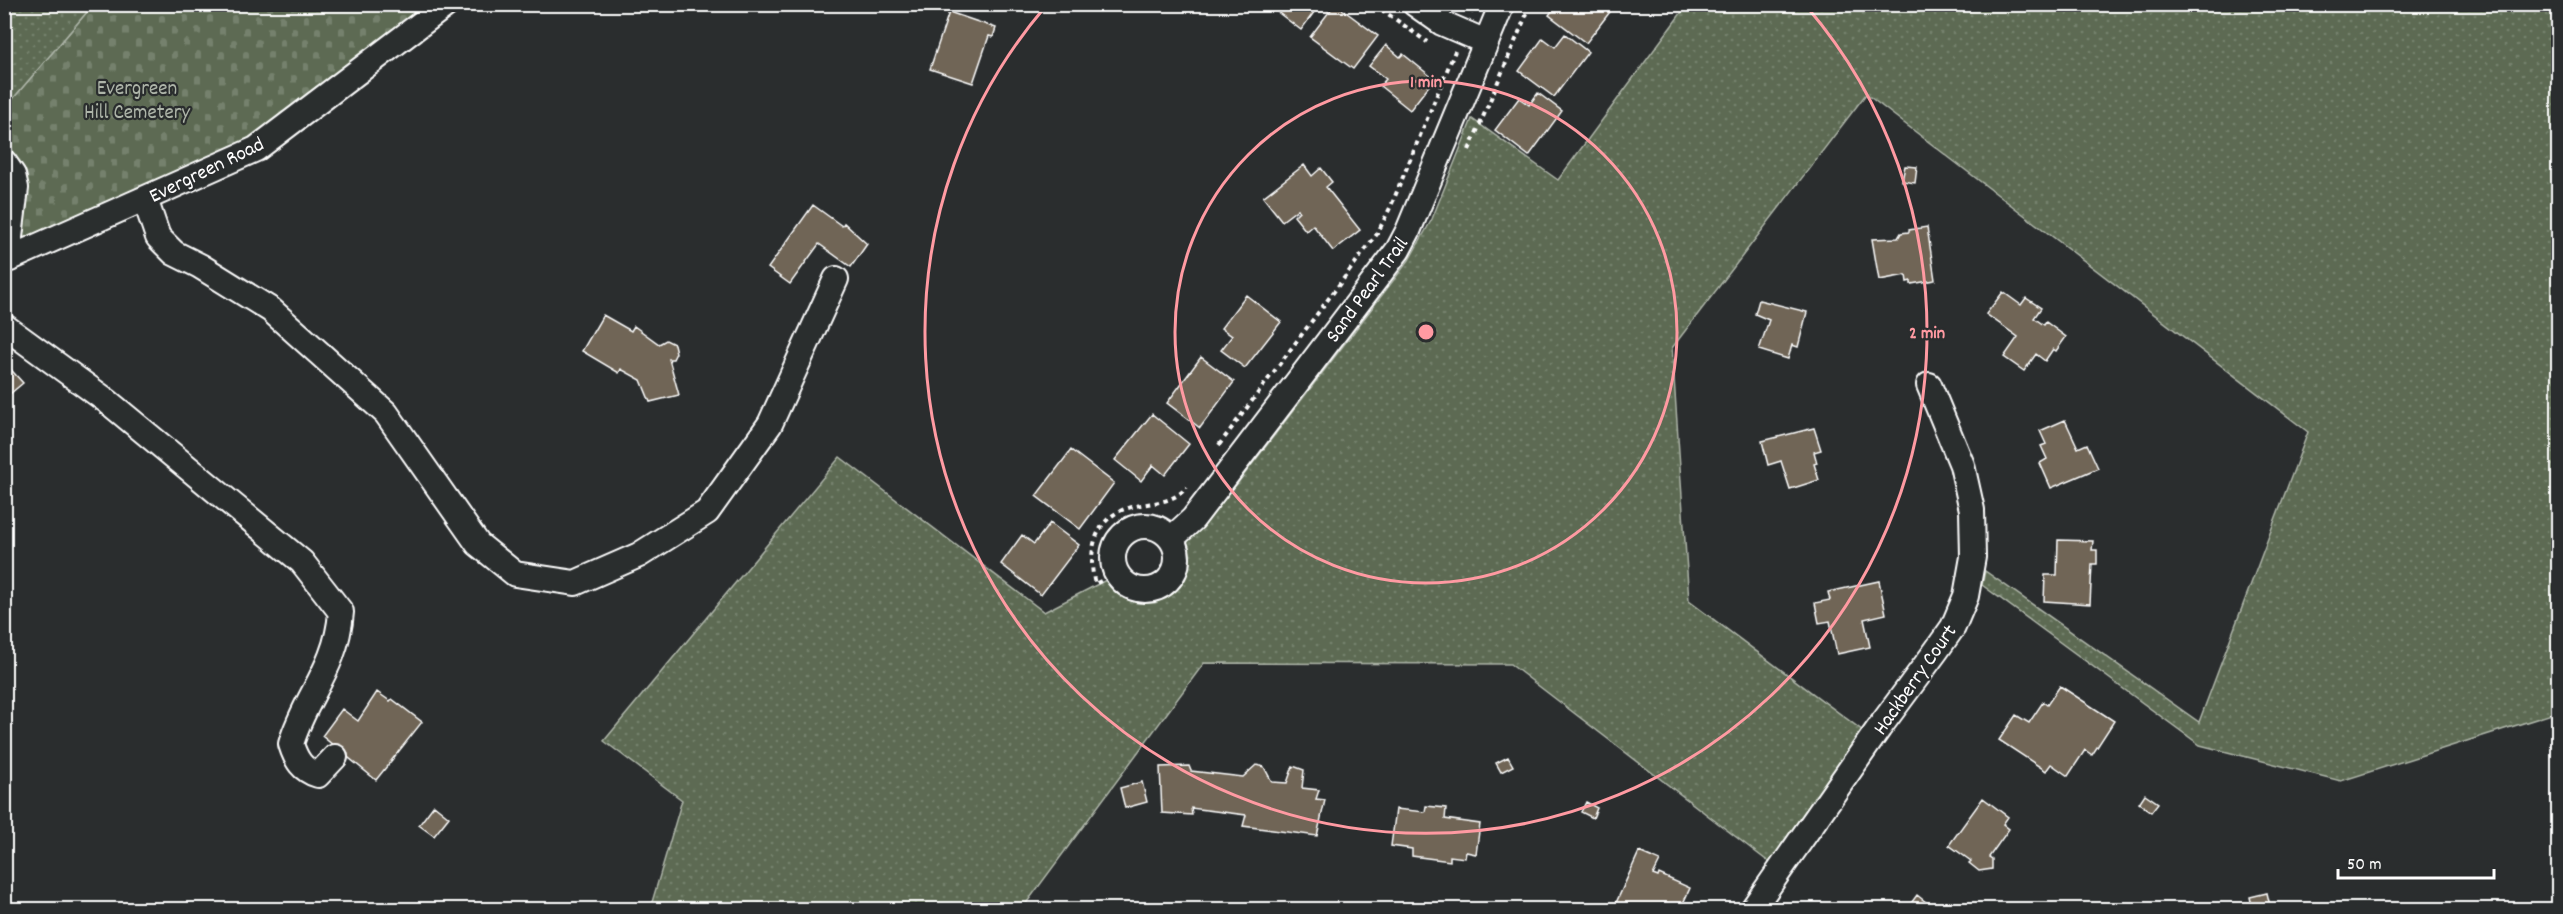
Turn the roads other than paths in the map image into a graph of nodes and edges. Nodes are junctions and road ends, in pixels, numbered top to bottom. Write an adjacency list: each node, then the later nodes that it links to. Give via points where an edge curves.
1 (447, 4): 6 (street, Evergreen Road, via 256,149)
2 (1415, 4): 4 (street, via 1442,23)
3 (1502, 4): 4 (street, Sand Pearl Trail)
4 (1486, 42): 11 (street, Sand Pearl Trail, via 1398,250 1193,519)
5 (4, 162): 7 (street, via 16,188)
6 (145, 199): 7 (street, Evergreen Road); 8 (street, via 158,237 174,253 271,310 386,413 478,544 515,574 575,583 639,555 707,512 770,423)
7 (7, 260)
8 (836, 279)
9 (4, 326): 12 (street, via 107,401 302,562 341,612 339,634 327,669 291,744 300,764 318,775)
10 (1929, 385): 13 (street, Hackberry Court, via 1962,465 1972,510 1973,557 1966,596 1953,627)
11 (1171, 539): 11 (street, via 1163,532 1144,527 1126,533 1114,549 1117,573 1138,590 1160,587 1175,571 1176,549)
12 (335, 757)
13 (1752, 909)

